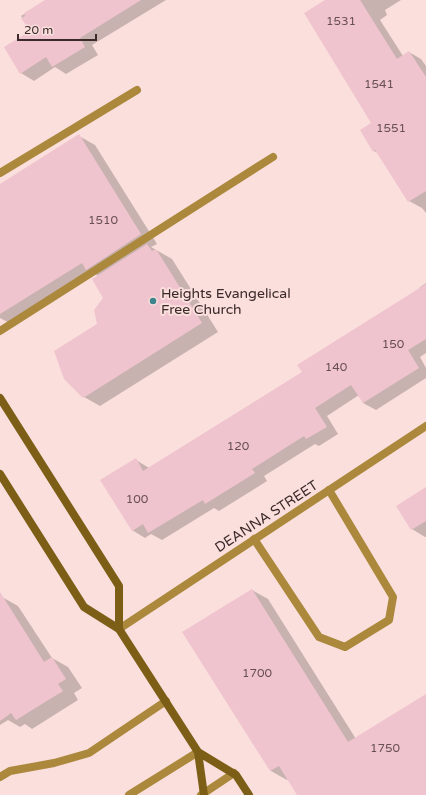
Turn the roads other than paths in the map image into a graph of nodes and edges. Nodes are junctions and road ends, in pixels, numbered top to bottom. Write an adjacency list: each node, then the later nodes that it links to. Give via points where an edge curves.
1 (137, 90): 3 (street)
2 (273, 157): 4 (street)
3 (0, 173)
4 (0, 331)
5 (0, 398): 10 (main road, via 119,586)
6 (426, 426): 8 (street, DEANNA STREET)
7 (0, 474): 10 (main road, via 84,607)
8 (329, 490): 9 (street, DEANNA STREET); 9 (street, via 392,597 389,620 345,647 320,637)
9 (254, 540): 10 (street, DEANNA STREET)
10 (119, 629): 11 (main road)
11 (166, 701): 12 (main road); 14 (street, via 89,753 10,771)
12 (198, 752): 13 (main road); 15 (main road); 16 (street)
13 (234, 773): 15 (street); 17 (main road)
14 (0, 777)
15 (203, 794)
16 (129, 795)
17 (249, 795)

